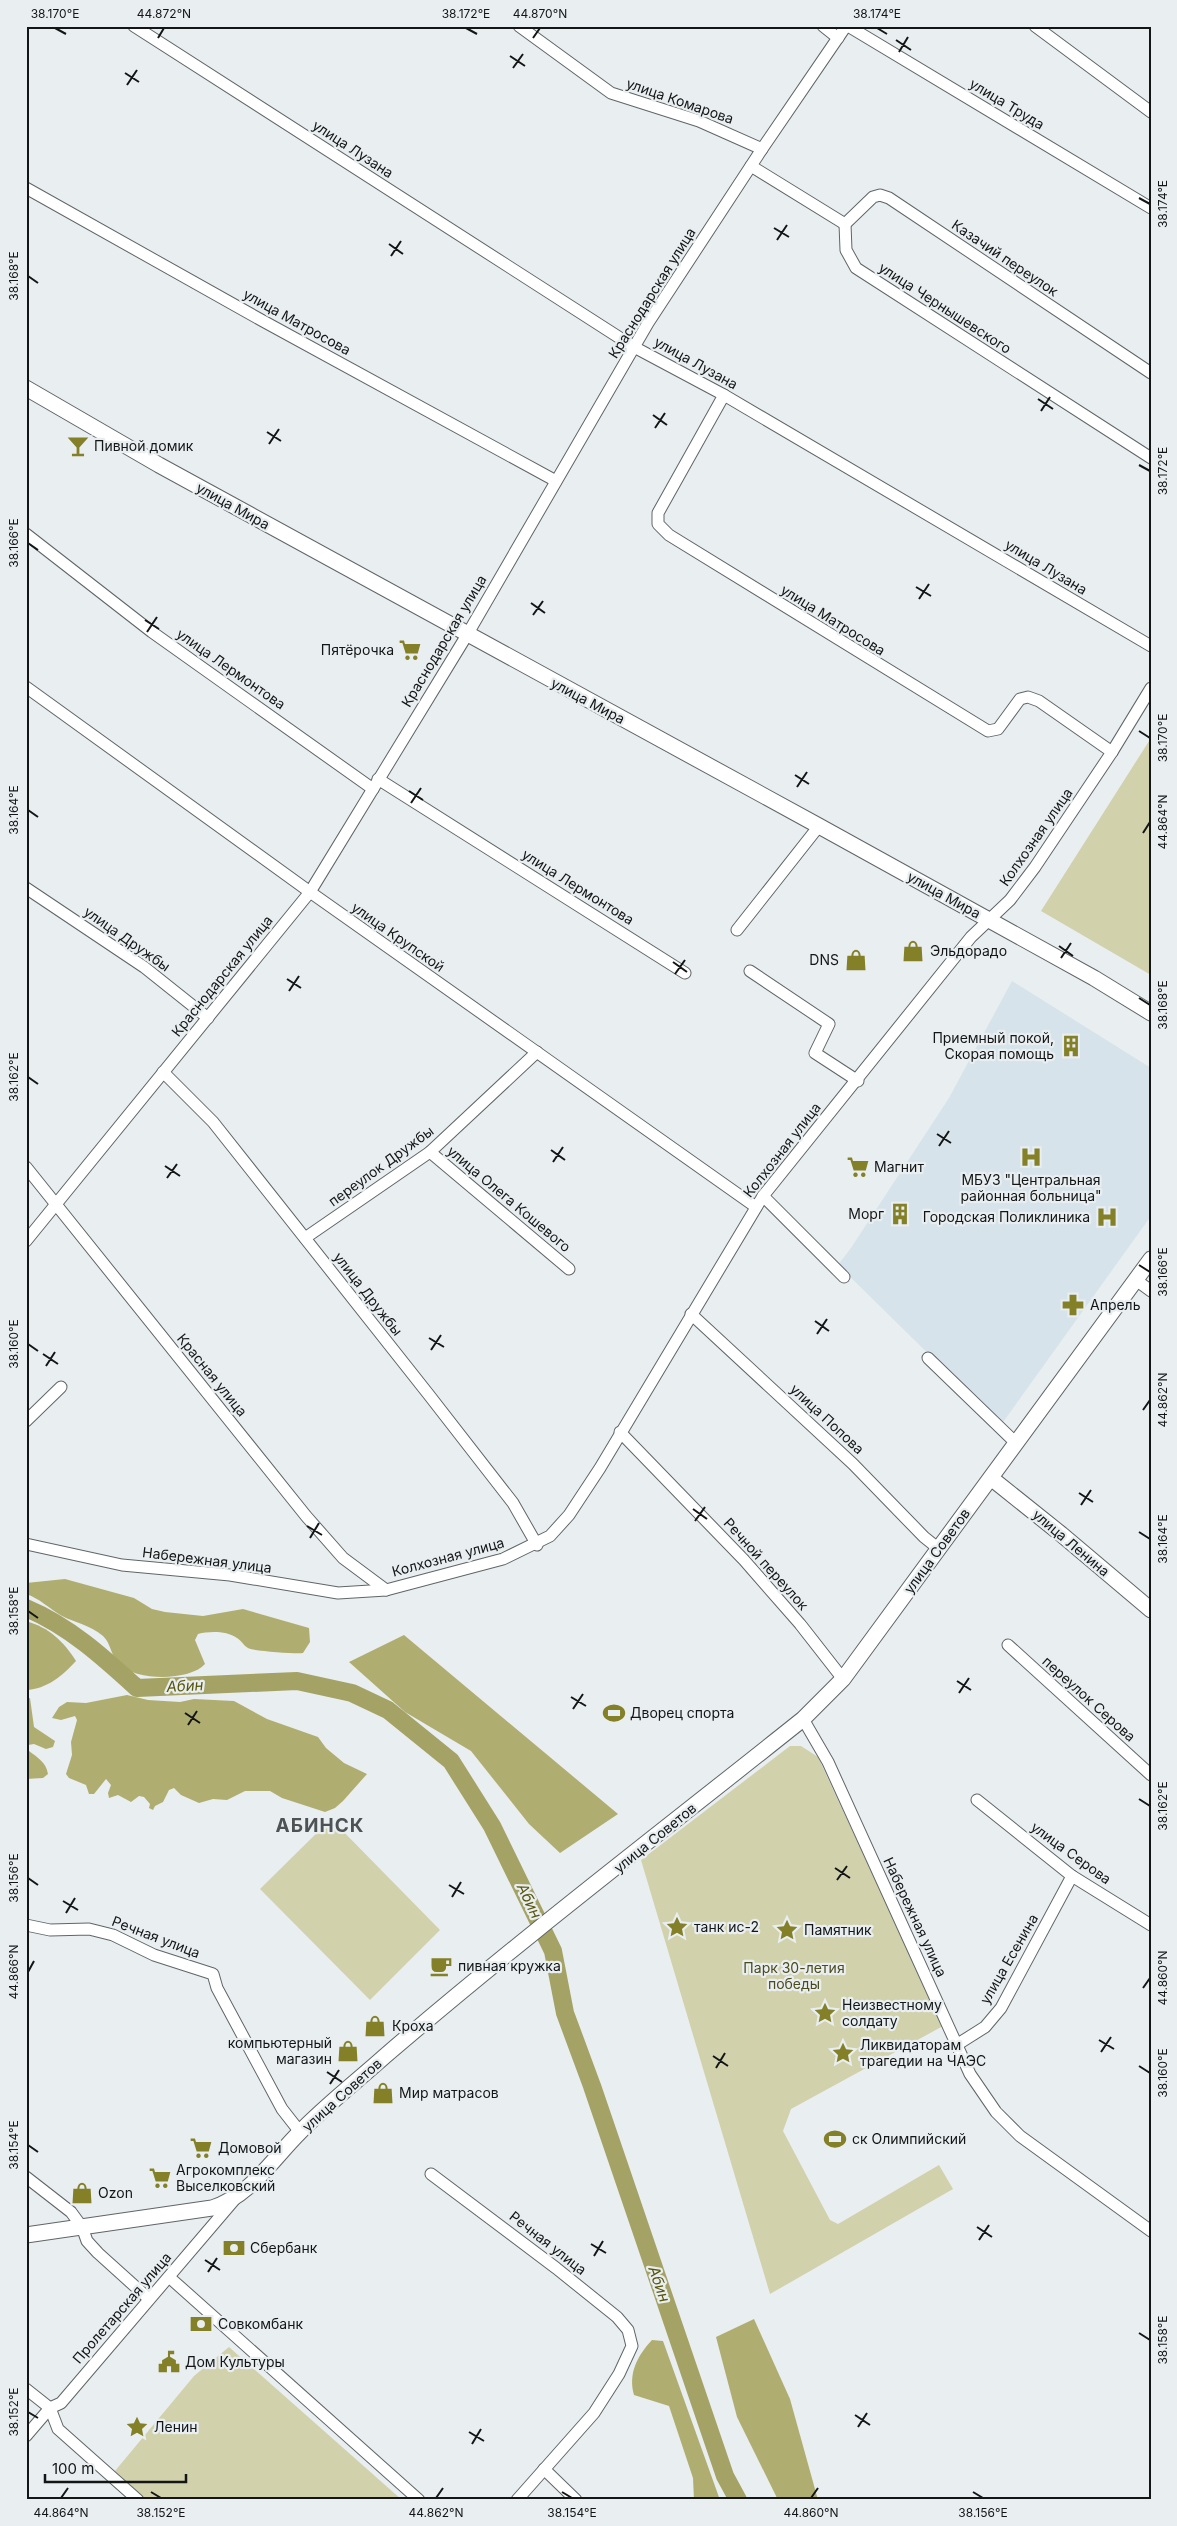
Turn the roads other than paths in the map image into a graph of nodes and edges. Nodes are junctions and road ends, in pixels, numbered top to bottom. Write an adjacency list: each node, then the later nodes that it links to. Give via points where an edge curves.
1 (134, 26): 13 (street, улица Лузана)
2 (519, 26): 8 (street, улица Комарова, via 611,93 699,121)
3 (823, 26): 6 (street)
4 (847, 26): 6 (street, Краснодарская улица); 11 (street, улица Труда)
5 (1035, 26): 7 (street)
6 (838, 38): 8 (street, Краснодарская улица)
7 (1151, 112)
8 (762, 149): 9 (street, Краснодарская улица)
9 (750, 166): 12 (street); 13 (street, Краснодарская улица)
10 (26, 188): 18 (street, улица Матросова)
11 (1151, 208)
12 (845, 224): 14 (street, Казачий переулок, via 873,197 889,198); 17 (street, улица Чернышевского, via 846,250 856,268)
13 (634, 347): 16 (street, улица Лузана); 18 (street, Краснодарская улица)
14 (1151, 372)
15 (26, 388): 20 (main road, улица Мира)
16 (724, 395): 21 (street, улица Лузана); 24 (street, улица Матросова, via 658,513 658,524 669,535 988,731 998,729 1020,699 1028,697 1039,701)
17 (1151, 458)
18 (556, 480): 20 (street, Краснодарская улица)
19 (26, 534): 25 (street, улица Лермонтова, via 152,632)
20 (467, 635): 25 (street, Краснодарская улица); 26 (main road, улица Мира)
21 (1151, 646)
22 (26, 686): 28 (street, улица Крупской)
23 (1150, 689): 24 (street, Колхозная улица)
24 (1112, 752): 29 (street, Колхозная улица, via 1035,867)
25 (375, 784): 28 (street, Краснодарская улица); 32 (street, улица Лермонтова)
26 (819, 826): 29 (main road, улица Мира); 30 (street)
27 (26, 888): 34 (street, улица Дружбы, via 144,967)
28 (310, 892): 34 (street, Краснодарская улица); 35 (street, улица Крупской)
29 (990, 921): 33 (main road, улица Мира); 37 (street, Колхозная улица, via 971,937)
30 (737, 930)
31 (750, 971): 37 (street, via 829,1024 815,1053)
32 (685, 973)
33 (1151, 1013)
34 (208, 1018): 36 (street, Краснодарская улица)
35 (537, 1052): 38 (street, переулок Дружбы); 42 (street, улица Крупской)
36 (163, 1072): 41 (street, Краснодарская улица); 43 (street, улица Дружбы, via 213,1122)
37 (858, 1081): 40 (street, Колхозная улица)
38 (430, 1152): 43 (street, переулок Дружбы); 46 (street, улица Олега Кошевого)
39 (26, 1167): 41 (street, Красная улица)
40 (763, 1196): 42 (street, Колхозная улица); 47 (street)
41 (57, 1205): 44 (street, Краснодарская улица); 60 (street, Красная улица, via 306,1516 343,1558)
42 (756, 1207): 50 (street, Колхозная улица)
43 (305, 1238): 58 (street, улица Дружбы, via 512,1503)
44 (26, 1241)
45 (1151, 1259): 48 (main road, улица Советов)
46 (569, 1269)
47 (844, 1277)
48 (1136, 1280): 49 (street); 55 (main road, улица Советов)
49 (1151, 1290)
50 (691, 1314): 54 (street, Колхозная улица); 59 (street, улица Попова, via 853,1464 924,1538)
51 (928, 1358): 55 (street)
52 (61, 1386): 53 (street)
53 (26, 1421)
54 (620, 1432): 58 (street, Колхозная улица, via 569,1515 550,1536); 63 (street, Речной переулок, via 744,1560 805,1630)
55 (1016, 1443): 56 (main road, улица Советов)
56 (991, 1478): 59 (main road, улица Советов); 61 (main road, улица Ленина)
57 (26, 1544): 60 (street, Набережная улица, via 122,1565 230,1575 338,1593)
58 (536, 1545): 60 (street, Колхозная улица, via 503,1560)
59 (939, 1549): 63 (main road, улица Советов)
60 (386, 1590)
61 (1151, 1610)
62 (1008, 1646): 65 (street, переулок Серова)
63 (842, 1679): 64 (main road, улица Советов)
64 (804, 1719): 70 (street, Набережная улица, via 828,1762); 71 (main road, улица Советов, via 513,1950)
65 (1151, 1775)
66 (977, 1800): 67 (street, улица Серова)
67 (1072, 1876): 69 (street, улица Серова); 70 (street, улица Есенина, via 1001,2008 985,2026)
68 (26, 1925): 71 (street, Речная улица, via 50,1930 89,1929 113,1935 154,1955 213,1974 216,1988 282,2109)
69 (1151, 1925)
70 (958, 2044): 76 (street, Набережная улица, via 970,2074 1001,2118 1020,2136)
71 (300, 2132): 74 (main road, улица Советов)
72 (431, 2174): 83 (street, Речная улица, via 527,2245 617,2317 628,2330 632,2346 619,2374 594,2413)
73 (26, 2178): 75 (street, via 71,2212)
74 (238, 2196): 75 (main road, улица Советов, via 212,2208); 78 (street, Пролетарская улица)
75 (82, 2227): 77 (main road, улица Советов); 79 (street, via 87,2241 98,2254)
76 (1151, 2231)
77 (26, 2234)
78 (169, 2277): 79 (street, Пролетарская улица); 85 (street)
79 (149, 2299): 81 (street, Пролетарская улица, via 61,2403)
80 (26, 2389): 81 (street)
81 (50, 2408): 82 (street, Пролетарская улица); 84 (street, via 58,2429)
82 (26, 2436)
83 (544, 2469): 86 (street); 87 (street)
84 (138, 2500)
85 (419, 2500)
86 (516, 2500)
87 (576, 2500)

